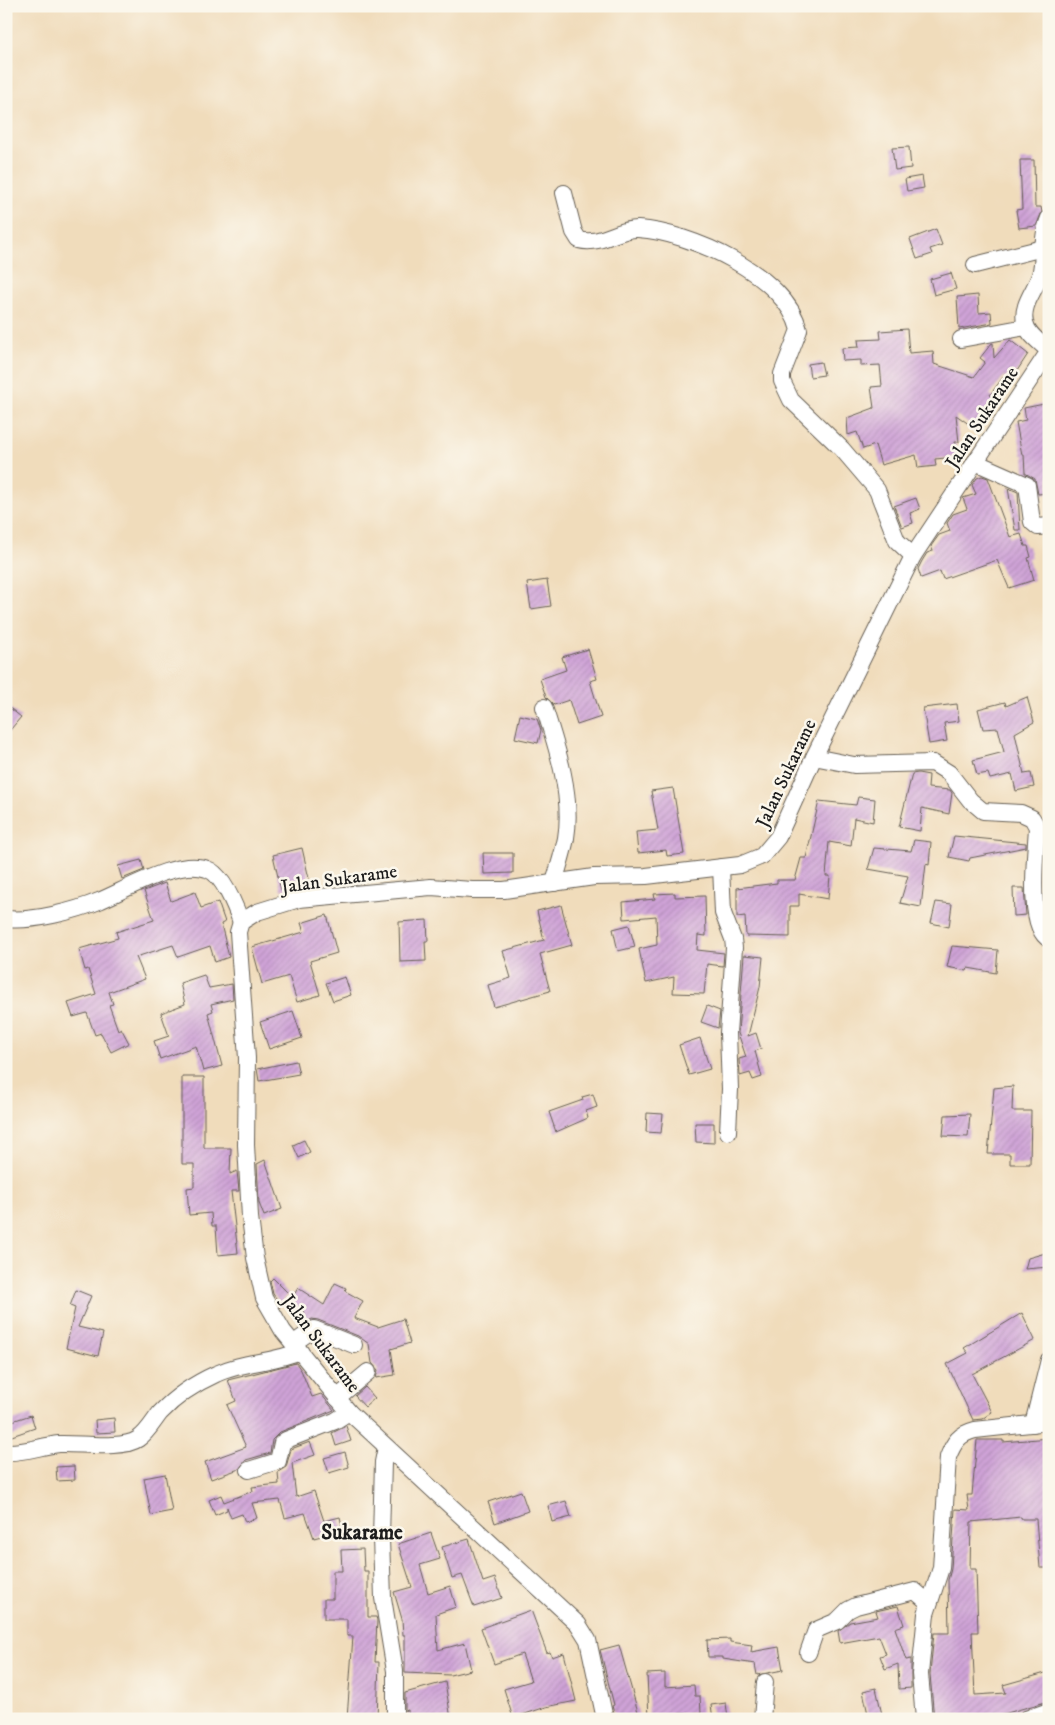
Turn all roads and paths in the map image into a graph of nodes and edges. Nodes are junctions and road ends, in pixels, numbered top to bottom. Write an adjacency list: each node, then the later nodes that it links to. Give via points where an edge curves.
1 (564, 193): 10 (street, via 579,240 608,238 637,229 687,240 729,258 771,285 792,313 799,330 782,374 787,393 868,477 877,490 897,541)
2 (1049, 218): 3 (street)
3 (1043, 248): 4 (street); 5 (street, via 1040,274 1024,310)
4 (975, 265)
5 (1026, 327): 6 (street); 7 (street)
6 (961, 339)
7 (1049, 351): 8 (street, Jalan Sukarame)
8 (975, 462): 9 (street, via 1027,484 1032,522 1038,527); 10 (street, Jalan Sukarame)
9 (1049, 526)
10 (913, 556): 12 (street, Jalan Sukarame)
11 (544, 707): 14 (street, via 554,738 567,816 566,838)
12 (814, 757): 13 (street, Jalan Sukarame, via 774,843 753,861 740,866); 17 (street, via 854,765 933,764 949,772 970,800 983,811 1021,813 1032,818 1037,827 1035,914 1040,932)
13 (721, 867): 14 (street, Jalan Sukarame); 18 (street, via 723,913 734,939 728,1033)
14 (554, 883): 16 (street, Jalan Sukarame, via 487,891 431,887 299,899 257,912)
15 (9, 920): 16 (street, via 74,910 149,877 189,868 207,868 216,875 231,898)
16 (241, 922): 20 (street, Jalan Sukarame, via 238,932 247,1058 246,1145 254,1258 264,1298)
17 (1049, 938)
18 (728, 1132)
19 (354, 1345): 20 (street, via 314,1329)
20 (297, 1347): 23 (street, Jalan Sukarame); 27 (street, via 284,1358 255,1361 201,1381 161,1412 145,1433 133,1442 56,1444)
21 (1049, 1360): 25 (street)
22 (368, 1372): 23 (street)
23 (337, 1398): 24 (street, Jalan Sukarame)
24 (349, 1412): 26 (street, Jalan Sukarame); 28 (street, via 335,1421 284,1441 278,1461)
25 (1041, 1423): 29 (street, via 975,1430 964,1433 955,1442 948,1458 941,1568)
26 (386, 1447): 33 (street, via 381,1538 383,1598 395,1671); 34 (street, Jalan Sukarame, via 578,1624 588,1640)
27 (6, 1452)
28 (248, 1470)
29 (929, 1603): 30 (street, via 915,1591 851,1608 838,1621 816,1630); 36 (street, via 920,1674)
30 (808, 1654)
31 (765, 1682): 35 (street)
32 (1049, 1711): 37 (street)
33 (395, 1719)
34 (605, 1719)
35 (762, 1719)
36 (924, 1719)
37 (1026, 1719)

